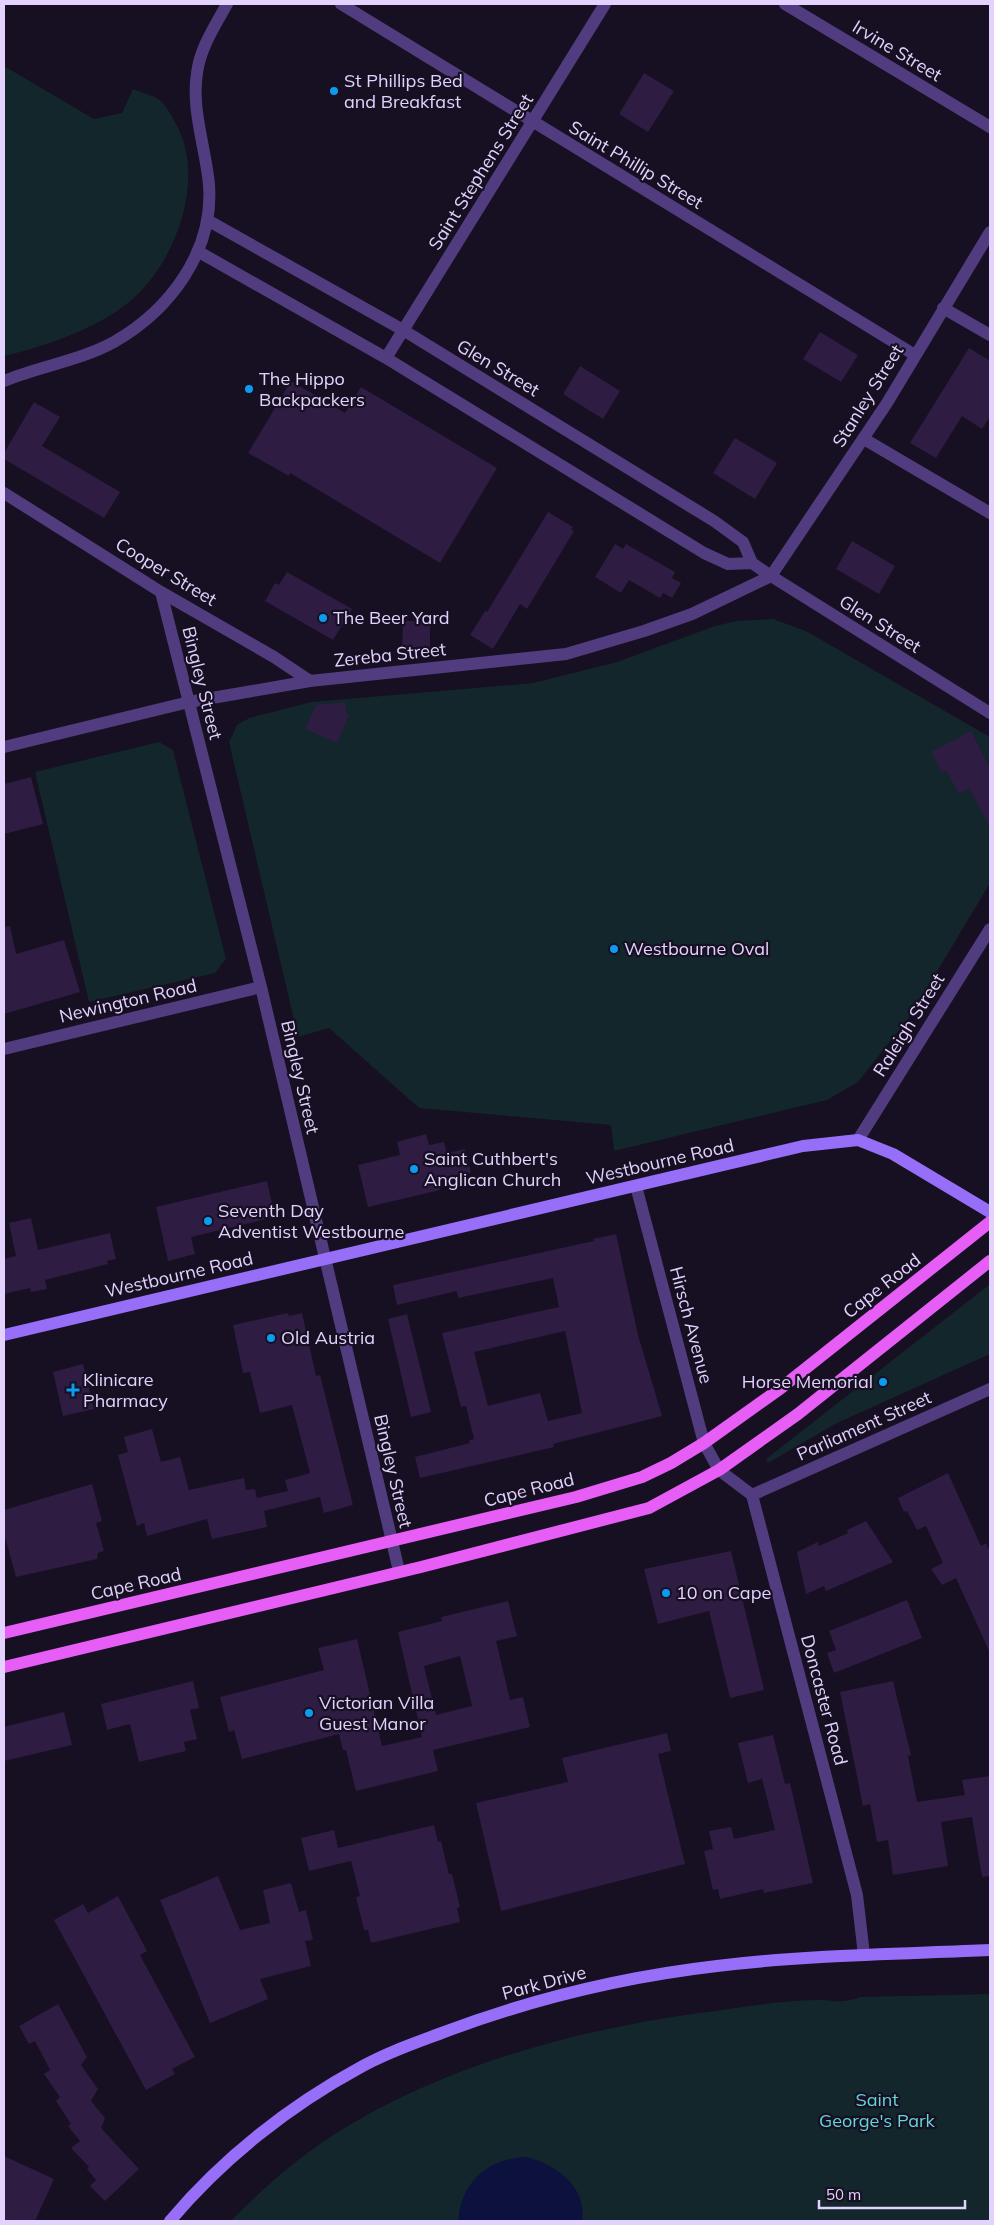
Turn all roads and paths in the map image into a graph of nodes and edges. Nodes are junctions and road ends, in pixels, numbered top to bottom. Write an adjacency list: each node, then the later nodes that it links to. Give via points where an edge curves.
1 (227, 4): 7 (street, via 203,48 197,73 196,97 209,186)
2 (341, 4): 5 (street, Saint Phillip Street)
3 (605, 4): 5 (street, Saint Stephens Street)
4 (785, 4): 6 (street, Irvine Street)
5 (532, 122): 11 (street, Saint Stephens Street); 13 (street, Saint Phillip Street)
6 (990, 127)
7 (209, 221): 9 (street); 11 (street, Glen Street)
8 (990, 232): 10 (street, Stanley Street)
9 (199, 252): 14 (street); 15 (street, via 167,298 145,320 115,341 87,354)
10 (943, 308): 12 (street); 13 (street, Stanley Street)
11 (403, 330): 14 (street, Saint Stephens Street); 19 (street, Glen Street, via 730,532 743,542)
12 (990, 335)
13 (914, 355): 16 (street, Stanley Street)
14 (386, 358): 19 (street, via 704,553 728,564)
15 (4, 381)
16 (864, 438): 18 (street); 20 (street, Stanley Street)
17 (4, 493): 21 (street, Cooper Street)
18 (990, 513)
19 (752, 562): 20 (street, Glen Street)
20 (771, 576): 22 (street, Zereba Street, via 684,617 566,654); 24 (street, Glen Street)
21 (162, 592): 22 (street, Cooper Street); 23 (street, Bingley Street)
22 (310, 681): 23 (street, Zereba Street)
23 (189, 702): 25 (street, Zereba Street); 27 (street, Bingley Street)
24 (990, 713)
25 (4, 747)
26 (990, 929): 29 (street, Raleigh Street)
27 (261, 988): 28 (street, Newington Road); 33 (street, Bingley Street)
28 (4, 1049)
29 (858, 1140): 30 (street, Westbourne Road, via 802,1146); 31 (street, Westbourne Road, via 893,1154)
30 (636, 1186): 33 (street, Westbourne Road); 37 (street, Hirsch Avenue)
31 (990, 1212)
32 (990, 1222): 37 (main road, Cape Road, via 781,1388)
33 (326, 1258): 35 (street, Westbourne Road); 40 (street, Bingley Street)
34 (990, 1261): 38 (main road, via 798,1414)
35 (4, 1335)
36 (990, 1389): 39 (street, Parliament Street)
37 (704, 1443): 38 (street, Hirsch Avenue); 40 (main road, Cape Road, via 642,1477 576,1497)
38 (719, 1470): 39 (street); 41 (main road, via 650,1508)
39 (752, 1495): 45 (street, Doncaster Road, via 857,1895)
40 (392, 1542): 41 (street, Bingley Street); 42 (main road, Cape Road)
41 (399, 1571): 43 (main road)
42 (4, 1634)
43 (4, 1667)
44 (990, 1950): 45 (street, Park Drive)
45 (864, 1955): 46 (street, Park Drive, via 718,1966 613,1983 479,2018 362,2066 284,2116 247,2146)
46 (170, 2221)

